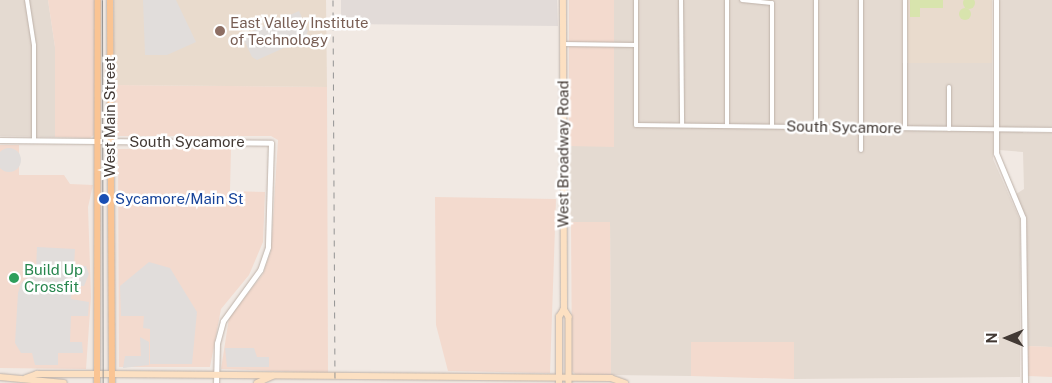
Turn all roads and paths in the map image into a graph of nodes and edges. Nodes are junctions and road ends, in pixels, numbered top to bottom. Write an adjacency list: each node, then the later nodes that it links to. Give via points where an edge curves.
1 (27, 0): 26 (street, via 34,45)
2 (98, 0): 27 (main road, West Main Street)
3 (110, 0): 27 (main road, West Main Street)
4 (563, 0): 13 (main road, West Broadway Road)
5 (636, 0): 14 (street)
6 (682, 0): 16 (street)
7 (726, 0): 17 (street)
8 (742, 0): 18 (street, via 772,3)
9 (816, 0): 19 (street)
10 (860, 0): 20 (street)
11 (905, 0): 21 (street)
12 (996, 0): 23 (street)
13 (563, 44): 14 (street); 29 (main road, West Broadway Road)
14 (636, 45): 16 (street, South Sycamore, via 636,125)
15 (949, 87): 22 (street)
16 (682, 125): 17 (street, South Sycamore)
17 (726, 126): 18 (street, South Sycamore)
18 (772, 126): 19 (street, South Sycamore)
19 (816, 127): 20 (street, South Sycamore)
20 (861, 128): 21 (street, South Sycamore); 28 (street)
21 (905, 128): 22 (street, South Sycamore)
22 (949, 129): 23 (street, South Sycamore)
23 (996, 129): 24 (street, South Sycamore); 44 (street, via 998,164 1023,218)
24 (1052, 130)
25 (0, 140): 26 (street, South Sycamore)
26 (34, 141): 27 (street, South Sycamore)
27 (103, 142): 30 (main road, West Main Street); 31 (main road, West Main Street); 32 (street, South Sycamore, via 271,143 268,247 260,270 226,312 217,342)
28 (861, 150)
29 (564, 308): 36 (main road, West Broadway Road, via 559,317); 37 (main road, West Broadway Road, via 569,317)
30 (96, 374): 31 (main road); 35 (main road, via 37,374); 39 (main road, West Main Street)
31 (109, 374): 32 (main road); 40 (main road, West Main Street)
32 (216, 376): 33 (main road); 41 (street)
33 (273, 376): 36 (main road); 42 (main road)
34 (0, 378): 35 (main road)
35 (26, 378): 38 (main road)
36 (559, 380): 37 (main road)
37 (569, 381): 43 (main road, via 622,378)
38 (64, 383)
39 (97, 383)
40 (112, 383)
41 (216, 383)
42 (257, 383)
43 (625, 383)
44 (1025, 383)

